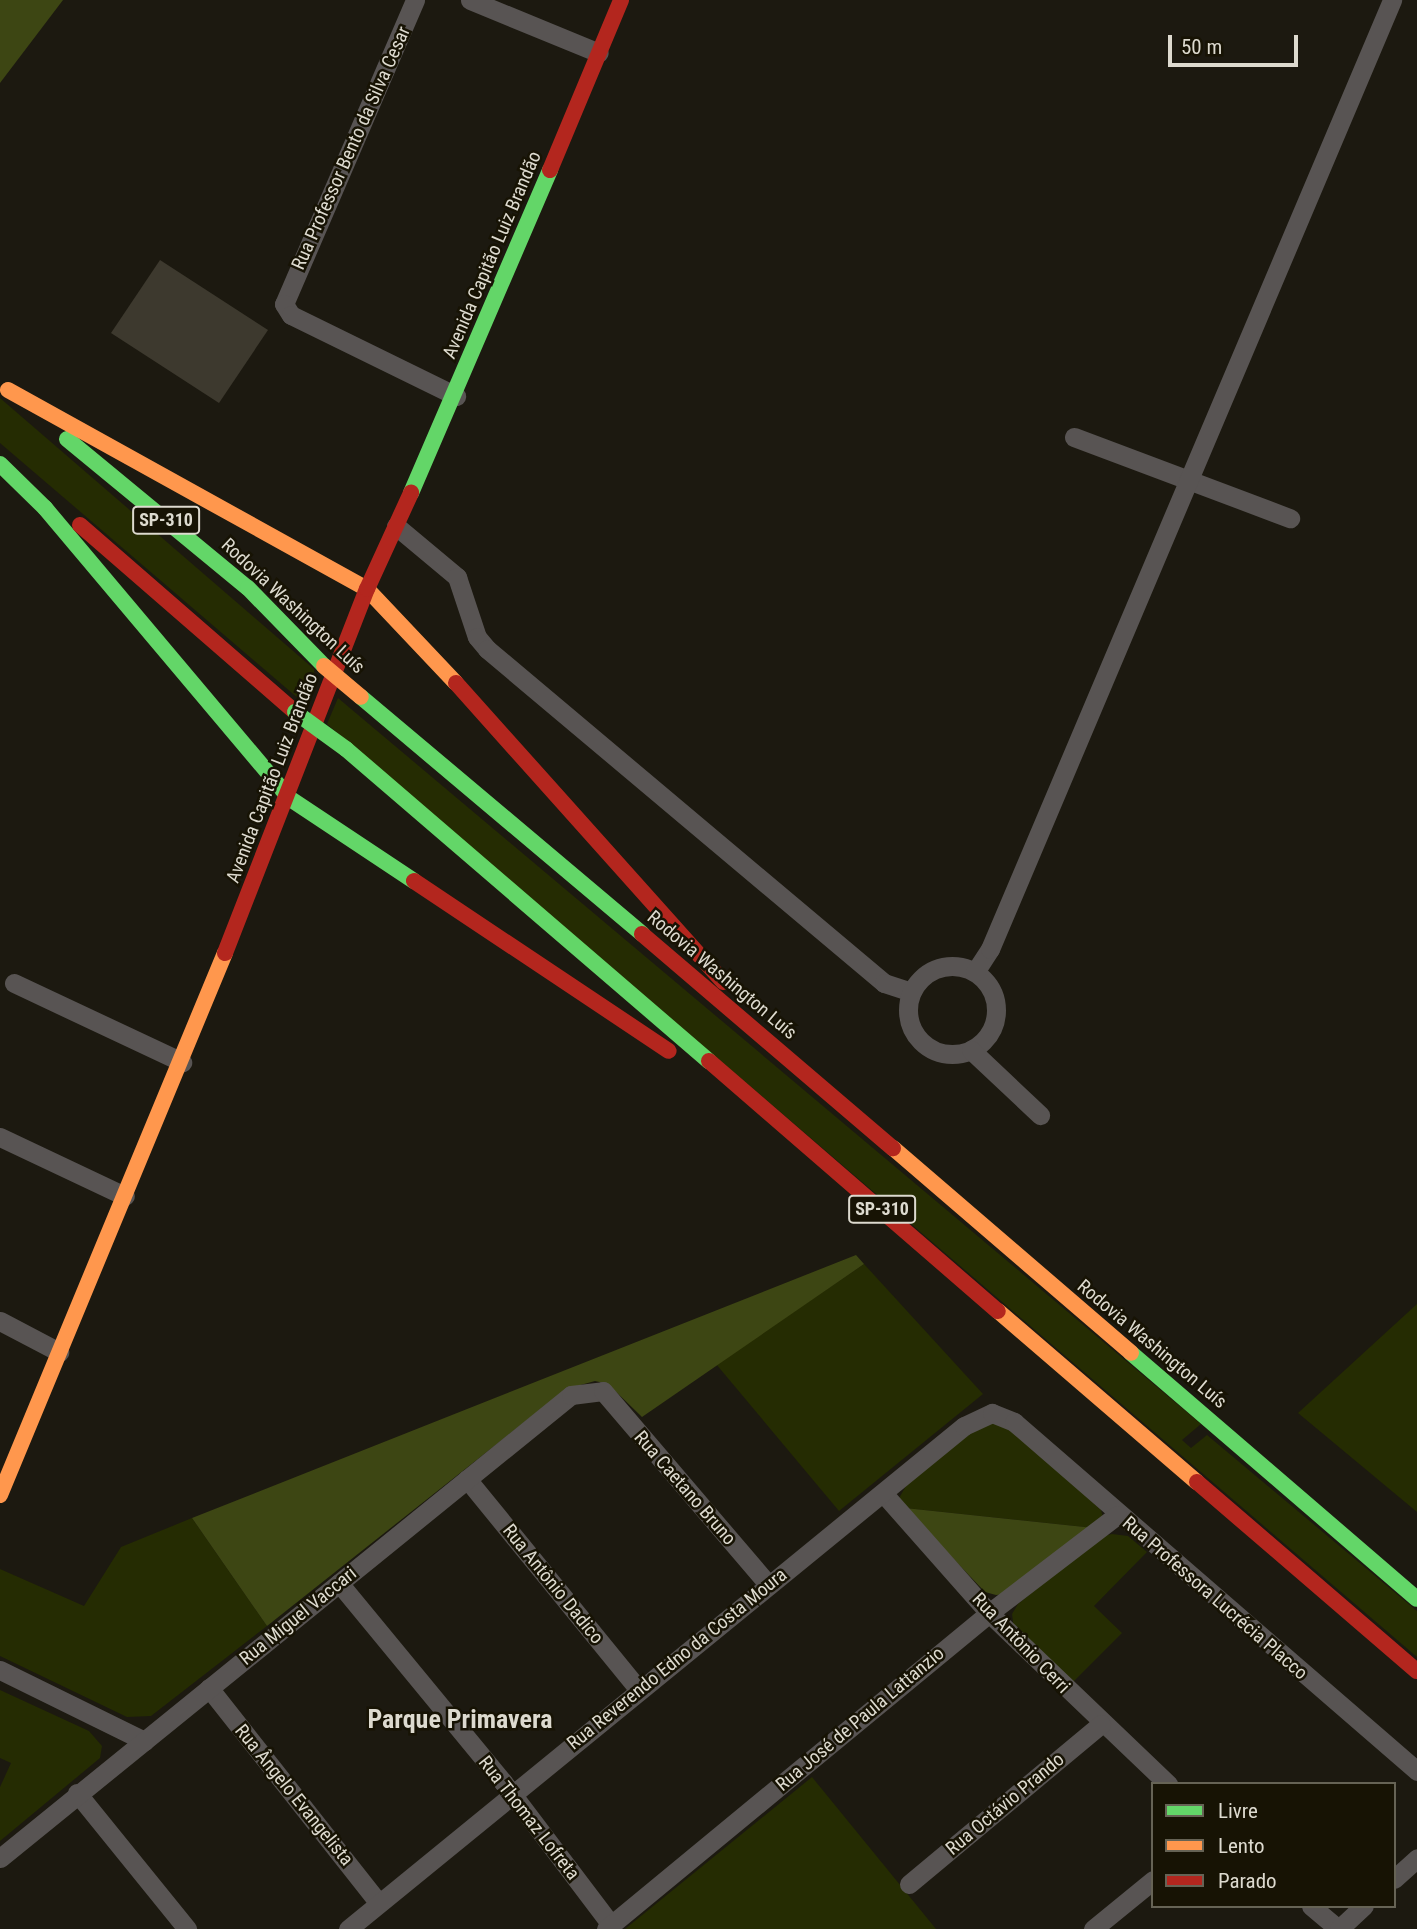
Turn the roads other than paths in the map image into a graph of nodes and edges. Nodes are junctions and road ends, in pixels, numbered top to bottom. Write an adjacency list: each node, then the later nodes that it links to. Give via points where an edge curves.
1 (415, 0): 7 (street, Rua Professor Bento da Silva Cesar, via 285,295 286,310)
2 (470, 0): 5 (street)
3 (621, 0): 5 (main road, Avenida Capitão Luiz Brandão)
4 (1392, 0): 11 (street)
5 (599, 53): 7 (main road, Avenida Capitão Luiz Brandão)
6 (4, 386): 14 (main road); 20 (main road, Rodovia Washington Luís / SP-310, bridge, via 248,588 324,666)
7 (456, 396): 13 (main road, Avenida Capitão Luiz Brandão)
8 (1074, 437): 11 (street)
9 (0, 457): 23 (main road, SP-310, bridge)
10 (0, 464): 15 (main road, via 46,508)
11 (1189, 477): 12 (street); 16 (street, via 990,949)
12 (1290, 518)
13 (396, 526): 14 (main road, Avenida Capitão Luiz Brandão); 18 (street, via 457,577 477,637 487,649 884,983)
14 (367, 589): 15 (main road, Avenida Capitão Luiz Brandão); 20 (main road, via 521,753)
15 (289, 798): 21 (main road, Avenida Capitão Luiz Brandão); 23 (main road)
16 (975, 972): 18 (street, via 954,966 934,970); 19 (street, via 990,987 996,1007 987,1037)
17 (14, 983): 21 (street)
18 (912, 992): 19 (street, via 908,1013 921,1041 939,1052)
19 (971, 1050): 22 (street)
20 (782, 1052): 36 (main road, Rodovia Washington Luís / SP-310)
21 (182, 1062): 25 (main road, Avenida Capitão Luiz Brandão)
22 (1040, 1115)
23 (785, 1126): 38 (main road, SP-310)
24 (0, 1137): 25 (street)
25 (125, 1196): 27 (main road, Avenida Capitão Luiz Brandão)
26 (0, 1321): 27 (street)
27 (60, 1352): 32 (main road, Avenida Capitão Luiz Brandão)
28 (603, 1391): 30 (street, Rua Miguel Vaccari, via 571,1395); 35 (street, Rua Caetano Bruno)
29 (1014, 1422): 31 (street, Rua Reverendo Edno da Costa Moura, via 992,1413 978,1417); 33 (street, Rua Professora Lucrécia Placco)
30 (467, 1479): 34 (street, Rua Miguel Vaccari); 43 (street, Rua Antônio Dadico)
31 (883, 1493): 35 (street, Rua Reverendo Edno da Costa Moura); 37 (street, Rua Antônio Cerri)
32 (0, 1496)
33 (1117, 1514): 37 (street, Rua José de Paula Lattanzio); 46 (street, Rua Professora Lucrécia Placco)
34 (340, 1583): 42 (street, Rua Miguel Vaccari); 49 (street, Rua Thomaz Lofreta)
35 (768, 1584): 43 (street, Rua Reverendo Edno da Costa Moura)
36 (1417, 1599)
37 (989, 1613): 44 (street, Rua Antônio Cerri); 58 (street, Rua José de Paula Lattanzio)
38 (1367, 1628): 40 (main road, SP-310); 41 (main road)
39 (0, 1670): 45 (street)
40 (1417, 1671)
41 (1417, 1680)
42 (209, 1688): 45 (street, Rua Miguel Vaccari); 55 (street, Rua Ângelo Evangelista)
43 (638, 1689): 49 (street, Rua Reverendo Edno da Costa Moura)
44 (1101, 1724): 47 (street, Rua Antônio Cerri); 54 (street, Rua Octávio Prando)
45 (144, 1741): 48 (street, Rua Miguel Vaccari)
46 (1417, 1771)
47 (1166, 1782)
48 (77, 1793): 50 (street, Rua Miguel Vaccari); 59 (street)
49 (512, 1794): 55 (street, Rua Reverendo Edno da Costa Moura); 58 (street, Rua Thomaz Lofreta)
50 (0, 1858)
51 (1417, 1858): 52 (street)
52 (1396, 1877)
53 (1151, 1882): 61 (street)
54 (909, 1884)
55 (379, 1903): 60 (street, Rua Reverendo Edno da Costa Moura)
56 (1313, 1908): 62 (street)
57 (1362, 1908): 62 (street)
58 (609, 1927)
59 (187, 1929)
60 (348, 1929)
61 (1093, 1929)
62 (1338, 1929)

